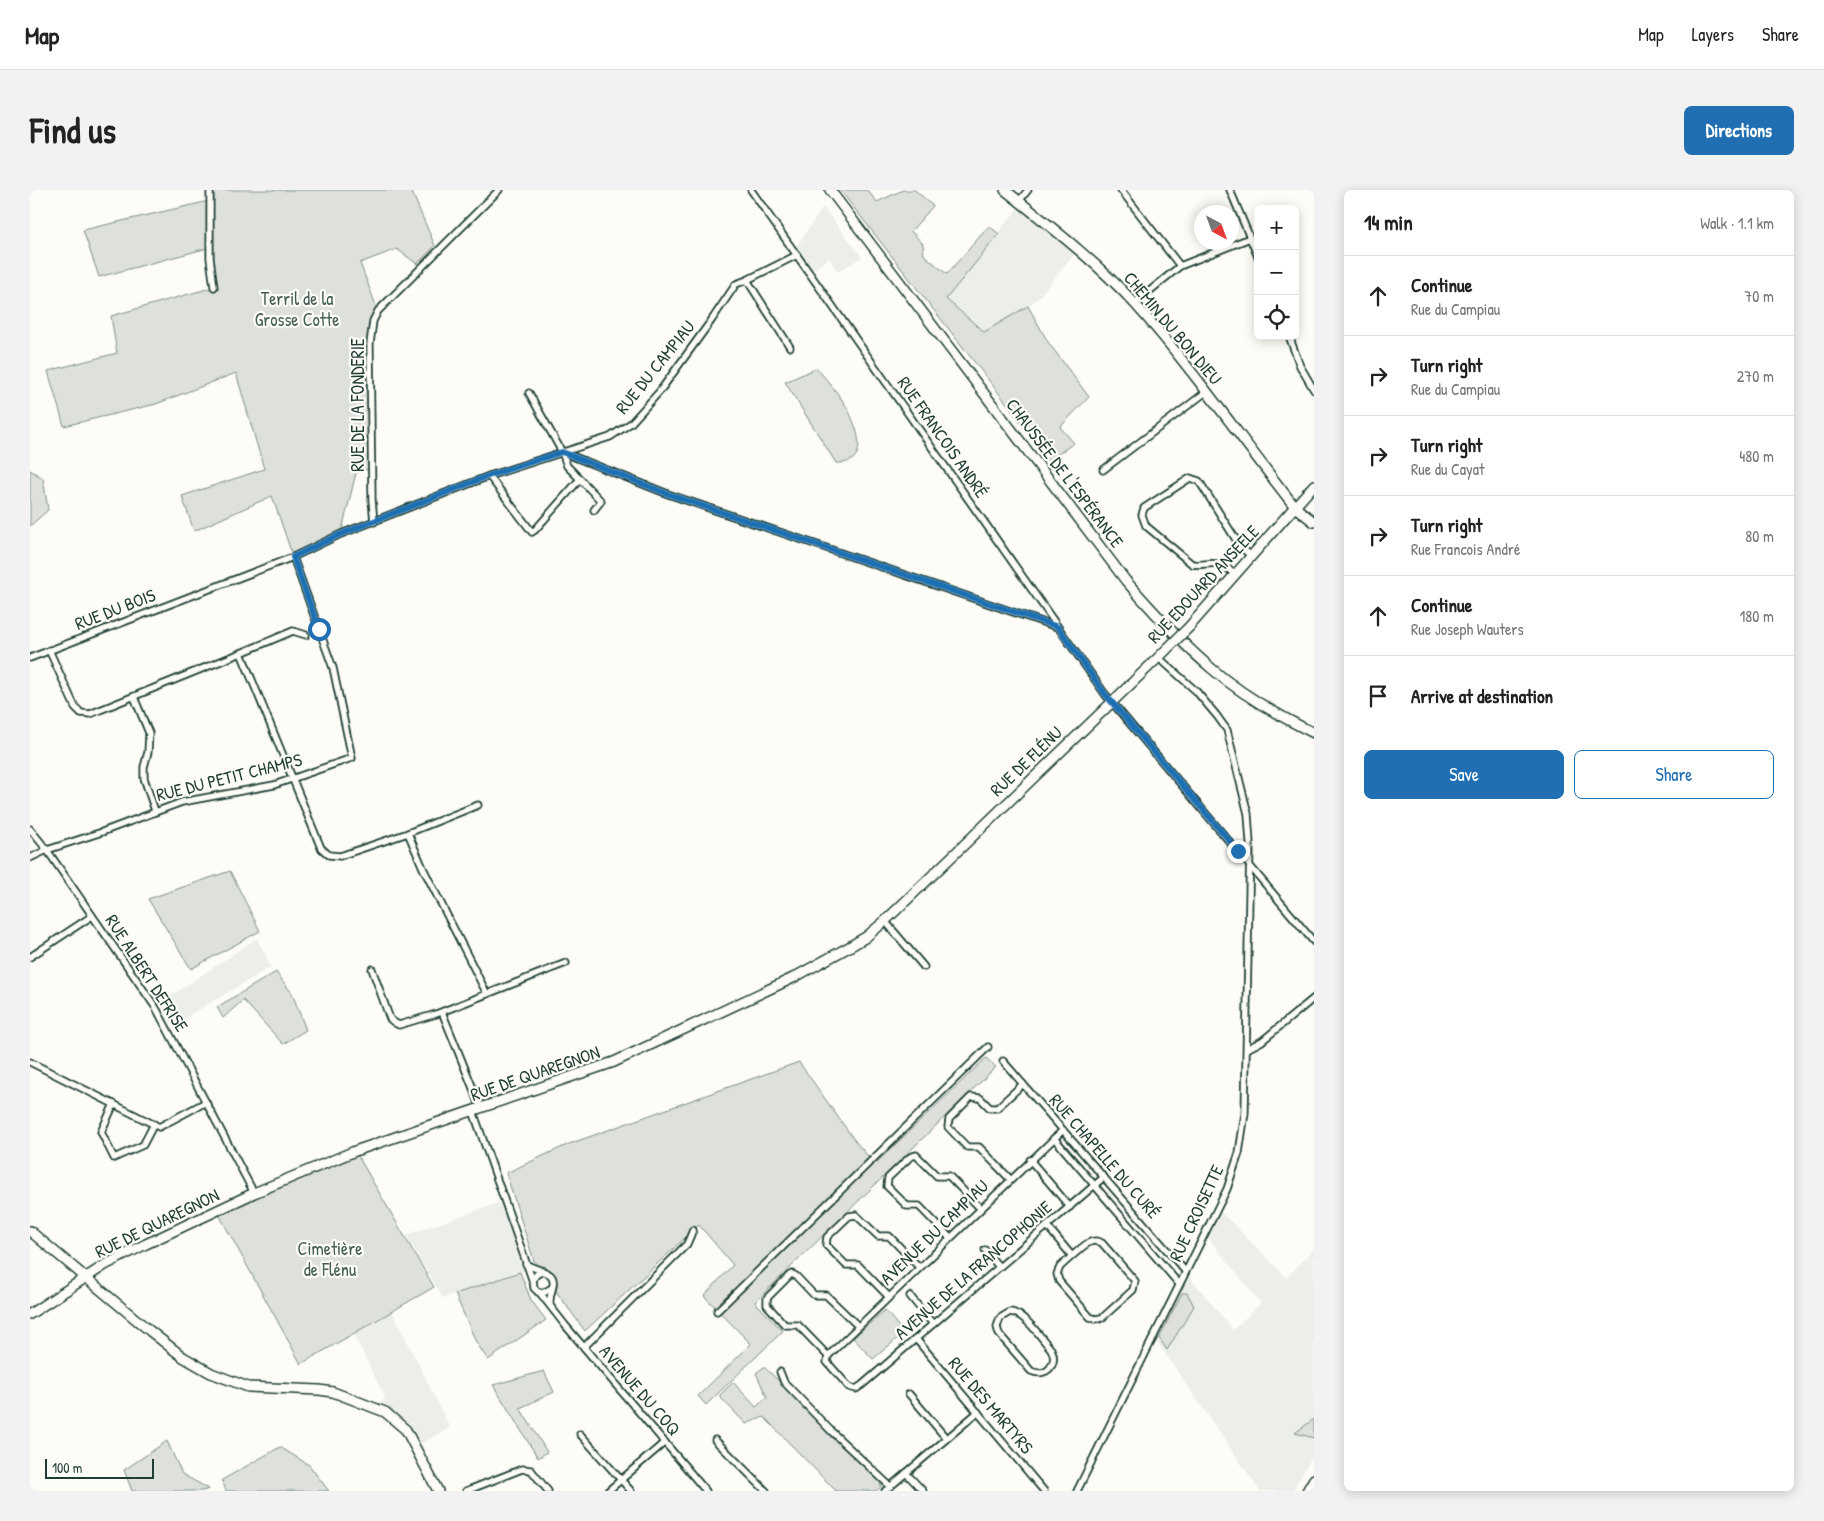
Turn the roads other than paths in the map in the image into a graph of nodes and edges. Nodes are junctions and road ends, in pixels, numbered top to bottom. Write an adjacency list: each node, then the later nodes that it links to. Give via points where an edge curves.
1 (210, 190): 15 (street, via 210,258)
2 (499, 190): 29 (street, RUE DE LA FONDERIE, via 378,311 373,321 370,344)
3 (751, 190): 12 (street, RUE FRANCOIS ANDRÉ)
4 (830, 190): 43 (street, CHAUSSÉE DE L'ESPÉRANCE, via 1140,596 1188,648 1231,684 1275,713)
5 (1005, 190): 9 (street, CHEMIN DU BON DIEU)
6 (1028, 190): 9 (street)
7 (1230, 190): 10 (street)
8 (1124, 191): 13 (street)
9 (1019, 201): 16 (street, CHEMIN DU BON DIEU, via 1098,266)
10 (1250, 238): 11 (street); 13 (street)
11 (1255, 250)
12 (797, 255): 14 (street, RUE DU CAMPIAU); 35 (street, RUE FRANCOIS ANDRÉ)
13 (1180, 266): 16 (street)
14 (747, 280): 18 (street); 22 (street, RUE DU CAMPIAU, via 736,284 660,391 631,423 610,437)
15 (214, 287)
16 (1135, 303): 20 (street, CHEMIN DU BON DIEU)
17 (1290, 340): 19 (street)
18 (790, 347)
19 (1314, 390)
20 (1206, 392): 23 (street); 27 (street, CHEMIN DU BON DIEU)
21 (528, 393): 22 (street)
22 (562, 452): 24 (street, RUE DU CAMPIAU); 25 (street, via 567,466); 35 (street, via 668,494)
23 (1103, 470)
24 (488, 476): 25 (street, via 532,532); 29 (street, RUE DU CAMPIAU)
25 (580, 479): 28 (street, via 601,500)
26 (1314, 485): 27 (street, RUE EDOUARD ANSEELE)
27 (1295, 507): 30 (street, CHEMIN DU BON DIEU); 32 (street, RUE EDOUARD ANSEELE)
28 (594, 510)
29 (374, 522): 31 (street, RUE DU CAMPIAU)
30 (1314, 522)
31 (293, 557): 34 (street, RUE DU CAMPIAU); 44 (street, RUE DU PETIT CHAMPS, via 333,668 352,758)
32 (1252, 557): 33 (street, RUE EDOUARD ANSEELE); 33 (street, via 1240,546 1199,481 1190,478 1144,508 1142,515 1146,526 1192,564 1223,565)
33 (1236, 576): 39 (street, RUE EDOUARD ANSEELE, bridge)
34 (212, 588): 37 (street, RUE DU BOIS)
35 (1058, 627): 42 (street, RUE FRANCOIS ANDRÉ)
36 (306, 635): 38 (street, via 293,631)
37 (49, 650): 40 (street, RUE DU BOIS); 41 (street, via 75,707 81,713 90,714)
38 (241, 653): 41 (street); 44 (street)
39 (1161, 655): 42 (street, RUE EDOUARD ANSEELE); 52 (street, RUE CROISETTE, via 1227,730 1248,814)
40 (30, 658)
41 (134, 697): 46 (street, via 149,733 144,778)
42 (1111, 701): 49 (street, RUE DE FLÉNU); 52 (street, RUE FRANCOIS ANDRÉ)
43 (1314, 733)
44 (292, 778): 46 (street, RUE DU PETIT CHAMPS, via 274,785 182,802); 48 (street, via 321,848 329,856 340,856)
45 (478, 805): 48 (street)
46 (155, 811): 50 (street, RUE DU PETIT CHAMPS)
47 (30, 829): 50 (street, RUE ALBERT DEFRISE)
48 (408, 833): 60 (street)
49 (963, 844): 54 (street, RUE DE QUAREGNON)
50 (46, 850): 51 (street, RUE DU PETIT CHAMPS); 53 (street, RUE ALBERT DEFRISE)
51 (30, 858)
52 (1249, 864): 55 (street, RUE FRANCOIS ANDRÉ); 64 (street, RUE CROISETTE)
53 (92, 916): 56 (street); 68 (street, RUE ALBERT DEFRISE, via 156,1008)
54 (885, 921): 58 (street); 70 (street, RUE DE QUAREGNON, via 866,937 821,963 686,1029 614,1062)
55 (1314, 942)
56 (30, 957)
57 (566, 963): 60 (street)
58 (924, 966)
59 (372, 970): 62 (street, via 390,1019 395,1023 406,1024)
60 (487, 994): 62 (street)
61 (1314, 998): 64 (street, via 1262,1041)
62 (442, 1012): 70 (street)
63 (988, 1047): 100 (street)
64 (1247, 1049): 90 (street, RUE CROISETTE, via 1245,1112 1239,1154 1227,1189)
65 (1003, 1061): 67 (street, RUE CHAPELLE DU CURÉ)
66 (30, 1062): 69 (street)
67 (1023, 1084): 72 (street, RUE CHAPELLE DU CURÉ); 76 (street, via 997,1108 990,1108 980,1098 971,1097 949,1120 948,1127 967,1147 979,1147)
68 (206, 1102): 71 (street, via 159,1127); 78 (street, RUE ALBERT DEFRISE)
69 (114, 1104): 71 (street); 71 (street, via 101,1132 114,1158 143,1145)
70 (477, 1110): 78 (street, RUE DE QUAREGNON, via 355,1151); 87 (street)
71 (154, 1124)
72 (1063, 1130): 73 (street, AVENUE DU CAMPIAU); 75 (street, RUE CHAPELLE DU CURÉ)
73 (1054, 1138): 74 (street, AVENUE DU CAMPIAU); 77 (street)
74 (1030, 1160): 76 (street, AVENUE DU CAMPIAU); 79 (street)
75 (1104, 1177): 77 (street, AVENUE DE LA FRANCOPHONIE); 90 (street, RUE CHAPELLE DU CURÉ)
76 (1010, 1179): 80 (street, AVENUE DU CAMPIAU)
77 (1095, 1186): 79 (street, AVENUE DE LA FRANCOPHONIE); 94 (street)
78 (254, 1194): 92 (street, RUE DE QUAREGNON, via 146,1244)
79 (1070, 1207): 81 (street, AVENUE DE LA FRANCOPHONIE)
80 (980, 1208): 84 (street, AVENUE DU CAMPIAU); 84 (street, via 949,1176 937,1176 916,1155 888,1178 888,1186 907,1206 919,1206)
81 (1046, 1226): 86 (street); 89 (street, AVENUE DE LA FRANCOPHONIE)
82 (693, 1230): 106 (street, via 687,1244)
83 (30, 1231): 92 (street)
84 (950, 1238): 88 (street, AVENUE DU CAMPIAU)
85 (985, 1250): 89 (street)
86 (1072, 1256): 86 (street, via 1060,1267 1059,1281 1090,1317 1102,1318 1133,1290 1135,1281 1097,1240 1092,1240)
87 (526, 1264): 91 (street); 93 (street)
88 (919, 1267): 98 (street, AVENUE DU CAMPIAU); 98 (street, via 889,1236 878,1236 856,1215 850,1216 828,1238 826,1245 846,1265 858,1265)
89 (999, 1267): 102 (street, AVENUE DE LA FRANCOPHONIE)
90 (1185, 1271): 94 (street, RUE CROISETTE)
91 (542, 1272): 93 (street, via 534,1276); 95 (street, via 553,1278)
92 (85, 1278): 101 (street, RUE DE QUAREGNON); 119 (street, via 183,1356 217,1376 248,1387 333,1392 385,1412 409,1435)
93 (532, 1282): 96 (street)
94 (1179, 1284): 129 (street, RUE CROISETTE)
95 (552, 1288): 96 (street); 99 (street, via 549,1299)
96 (540, 1292): 99 (street, AVENUE DU COQ)
97 (910, 1296): 102 (street)
98 (889, 1297): 103 (street, AVENUE DU CAMPIAU)
99 (552, 1308): 106 (street, AVENUE DU COQ)
100 (717, 1311)
101 (30, 1314)
102 (933, 1324): 104 (street, AVENUE DE LA FRANCOPHONIE)
103 (858, 1326): 107 (street, AVENUE DU CAMPIAU); 107 (street, via 826,1295 814,1295 792,1274 767,1298 767,1305 785,1325 798,1325)
104 (916, 1339): 107 (street, AVENUE DE LA FRANCOPHONIE, via 856,1389 848,1387 827,1362); 110 (street, RUE DES MARTYRS)
105 (1004, 1341): 105 (street, via 1033,1372 1045,1372 1052,1365 1054,1356 1051,1349 1020,1314 1010,1312 1000,1318 998,1331)
106 (584, 1347): 114 (street, AVENUE DU COQ)
107 (828, 1356)
108 (780, 1372): 118 (street, via 784,1382 832,1432)
109 (909, 1394): 112 (street)
110 (978, 1412): 112 (street); 128 (street, RUE DES MARTYRS)
111 (580, 1434): 117 (street)
112 (946, 1438): 115 (street)
113 (715, 1440): 125 (street)
114 (665, 1442): 117 (street); 124 (street, AVENUE DU COQ)
115 (906, 1473): 118 (street); 127 (street)
116 (1314, 1479): 130 (street)
117 (620, 1481): 122 (street); 123 (street)
118 (890, 1486): 126 (street)
119 (438, 1491)
120 (466, 1491): 121 (street, via 522,1470 531,1470)
121 (548, 1491)
122 (608, 1491)
123 (631, 1491)
124 (706, 1491)
125 (766, 1491)
126 (885, 1491)
127 (923, 1491)
128 (1044, 1491)
129 (1076, 1491)
130 (1307, 1491)

